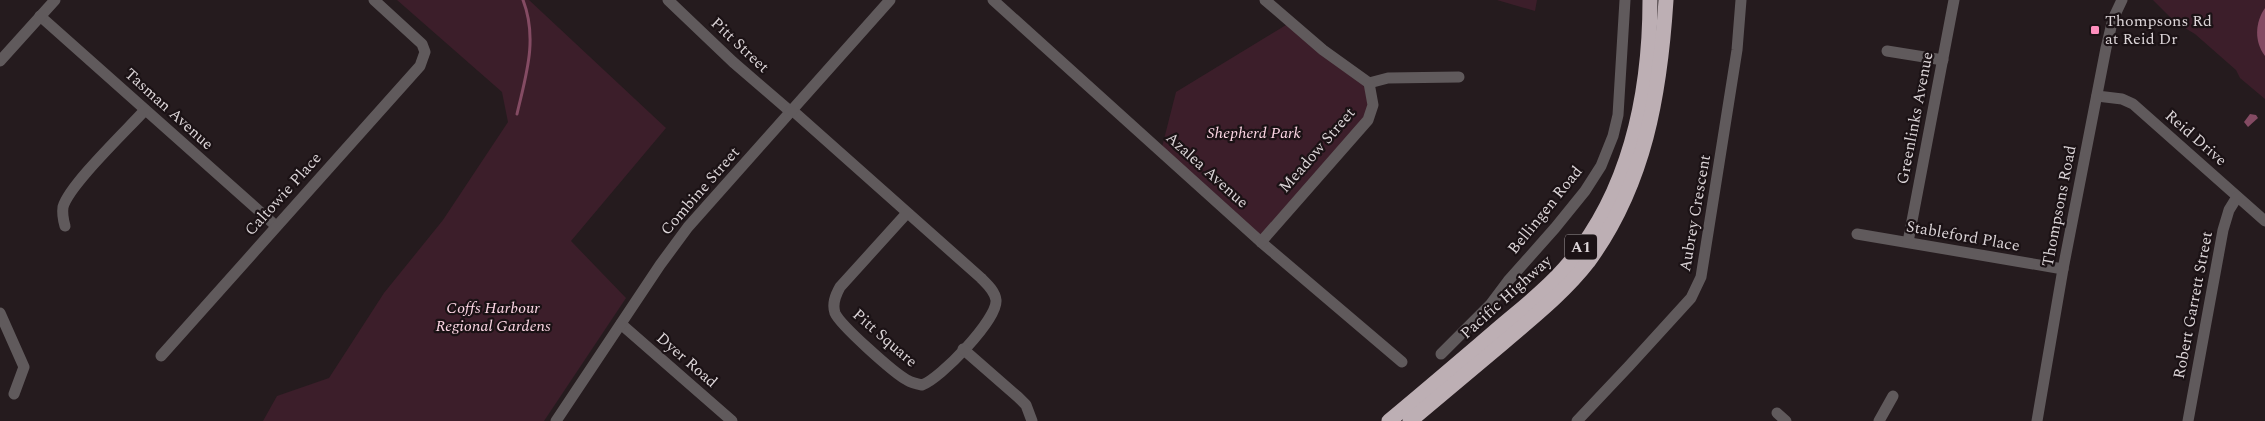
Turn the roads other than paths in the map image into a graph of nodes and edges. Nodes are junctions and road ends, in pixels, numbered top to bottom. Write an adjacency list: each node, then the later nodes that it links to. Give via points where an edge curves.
1 (55, 0): 13 (street)
2 (374, 0): 26 (street, Caltowie Place, via 422,44 425,52 420,66)
3 (668, 0): 21 (street, Pitt Street)
4 (890, 0): 21 (street, Combine Street)
5 (993, 0): 28 (street, Azalea Avenue)
6 (1265, 0): 18 (street, via 1324,50)
7 (1625, 0): 34 (street, Bellingen Road, via 1618,114 1601,166 1585,191 1490,305)
8 (1650, 0): 44 (highway, Pacific Highway / A1, via 1647,68 1639,116 1620,177 1596,224 1563,270 1538,295)
9 (1666, 0): 45 (highway, Pacific Highway / A1, via 1659,82 1647,138 1632,185 1605,236 1587,263 1542,310)
10 (1741, 0): 40 (street, Aubrey Crescent, via 1737,50 1701,277 1690,298)
11 (1954, 0): 15 (street, Greenlinks Avenue)
12 (2122, 0): 19 (street, Thompsons Road, via 2113,19)
13 (40, 16): 16 (street); 20 (street, Tasman Avenue)
14 (1887, 50): 15 (street)
15 (1943, 60): 29 (street, Greenlinks Avenue)
16 (0, 61)
17 (1459, 76): 18 (street, via 1388,78)
18 (1370, 83): 28 (street, Meadow Street, via 1373,105 1368,120)
19 (2097, 96): 22 (street, Reid Drive, via 2133,104); 30 (street, Thompsons Road)
20 (145, 110): 25 (street, via 76,185 64,205); 26 (street, Tasman Avenue)
21 (791, 111): 23 (street, Pitt Square); 32 (street, Combine Street, via 688,227)
22 (2237, 197): 24 (street, Reid Drive); 49 (street, Robert Garrett Street, via 2223,230)
23 (907, 212): 33 (street, Pitt Square, via 993,292 996,300 991,316); 33 (street, Pitt Square, via 840,287 835,295 834,311 843,324 900,375 914,383 922,385 935,379)
24 (2265, 221)
25 (65, 226)
26 (276, 226): 35 (street, Caltowie Place)
27 (1857, 234): 29 (street, Stableford Place)
28 (1261, 242): 36 (street, Azalea Avenue)
29 (1908, 242): 30 (street, Stableford Place)
30 (2063, 269): 48 (street, Thompsons Road)
31 (1, 316): 37 (street, via 24,367)
32 (620, 324): 41 (street, Combine Street); 42 (street, Dyer Road)
33 (963, 349): 43 (street, via 1026,405)
34 (1441, 354)
35 (160, 356)
36 (1402, 362)
37 (14, 394)
38 (1893, 396): 47 (street)
39 (1777, 413): 46 (street)
40 (1579, 420)
41 (556, 421)
42 (732, 421)
43 (1032, 421)
44 (1388, 421)
45 (1410, 421)
46 (1786, 421)
47 (1879, 421)
48 (2037, 421)
49 (2188, 421)

